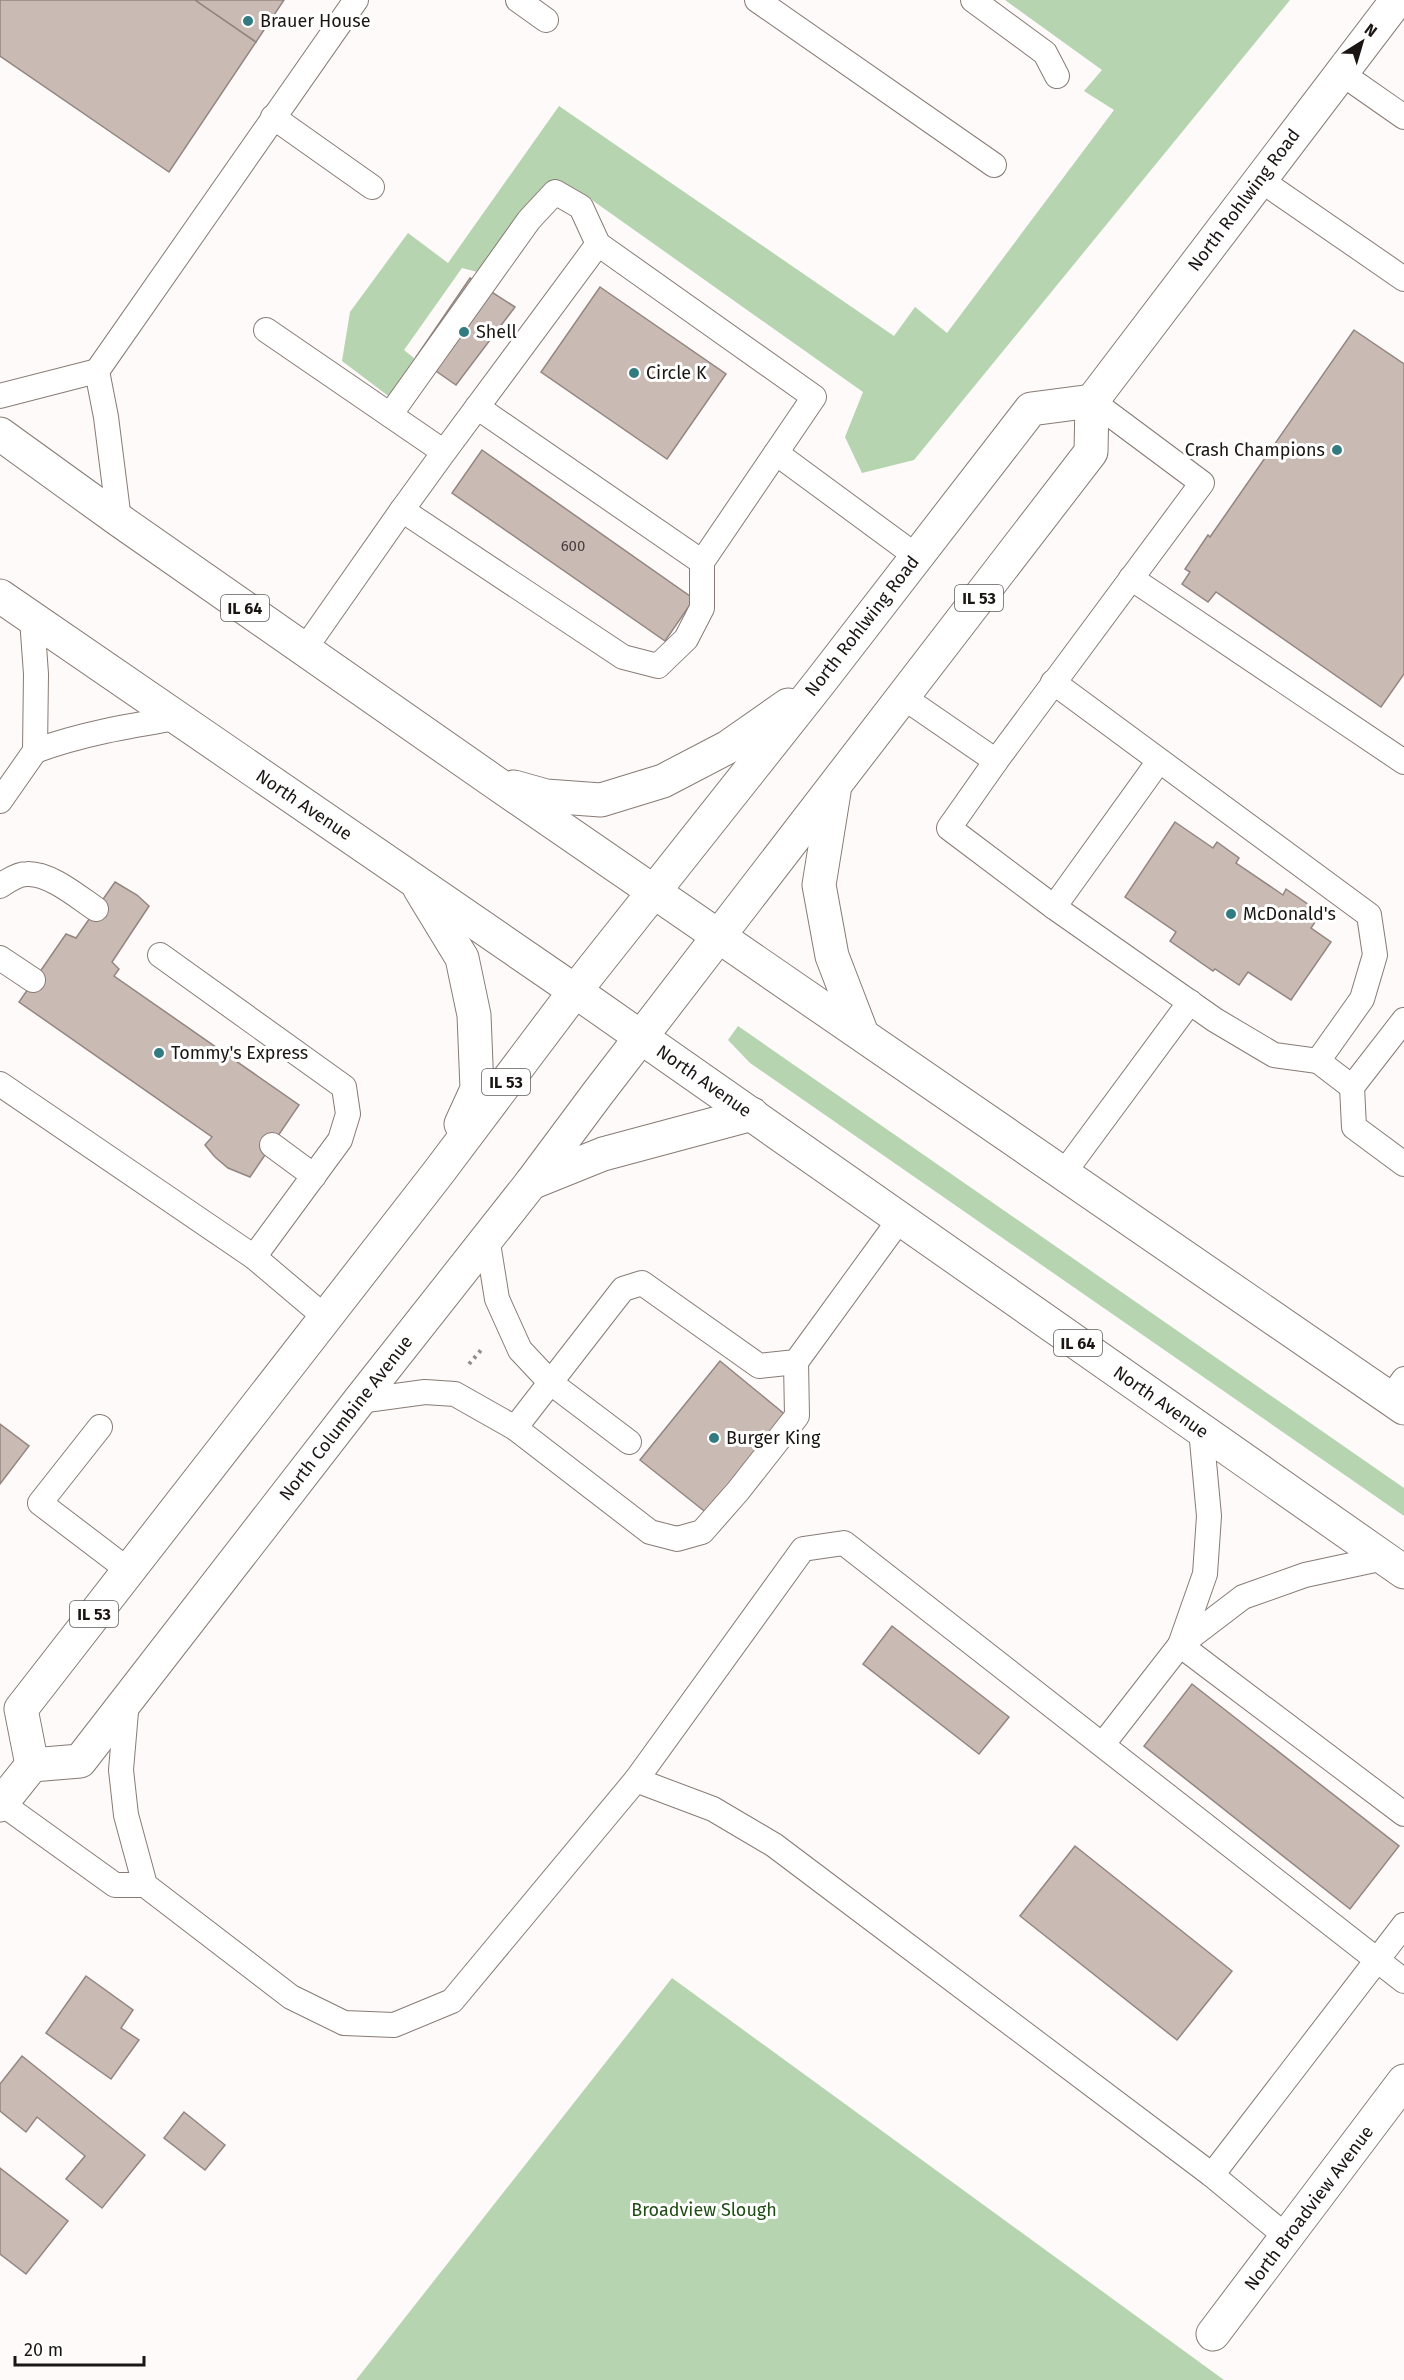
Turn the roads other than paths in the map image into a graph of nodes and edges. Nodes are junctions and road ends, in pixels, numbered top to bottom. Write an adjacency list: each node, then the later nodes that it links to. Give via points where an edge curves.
1 (356, 0): 9 (lane)
2 (518, 0): 6 (lane)
3 (757, 0): 11 (lane)
4 (973, 0): 8 (lane, via 1045,54)
5 (1397, 0): 7 (main road, North Rohlwing Road)
6 (546, 20)
7 (1341, 73): 10 (lane); 12 (main road, North Rohlwing Road)
8 (1057, 76)
9 (273, 117): 13 (lane); 17 (lane)
10 (1404, 117)
11 (994, 165)
12 (1259, 179): 15 (lane); 19 (main road, North Rohlwing Road)
13 (372, 187)
14 (598, 244): 20 (lane); 21 (lane, via 581,207 555,192 529,220); 24 (lane, via 814,397)
15 (1404, 279)
16 (266, 330): 21 (lane)
17 (97, 371): 18 (lane); 26 (lane)
18 (0, 396)
19 (1092, 401): 27 (main road, North Rohlwing Road / IL 53, via 1031,409); 29 (lane, via 1202,483); 35 (main road, IL 53, via 1091,452)
20 (477, 407): 23 (lane); 28 (lane)
21 (390, 414): 23 (lane)
22 (0, 434): 26 (main road, IL 64)
23 (444, 452): 25 (lane)
24 (777, 453): 27 (lane); 28 (lane)
25 (402, 510): 28 (lane, via 623,657 658,666 686,639 702,608); 32 (lane)
26 (119, 520): 32 (main road, IL 64)
27 (916, 556): 33 (main road, North Rohlwing Road / IL 53)
28 (702, 562)
29 (1131, 578): 34 (lane); 40 (lane)
30 (0, 596): 31 (main road, North Avenue / IL 64)
31 (32, 619): 36 (main road, North Avenue / IL 64); 37 (lane)
32 (304, 650): 41 (main road, IL 64)
33 (819, 682): 41 (main road, via 728,747 663,782 601,800 546,796); 46 (main road, North Rohlwing Road / IL 53)
34 (1053, 682): 38 (lane); 39 (lane)
35 (903, 697): 38 (lane); 42 (main road, IL 53)
36 (177, 718): 37 (lane, via 107,730); 44 (main road, North Avenue / IL 64)
37 (35, 751): 43 (lane)
38 (996, 761): 47 (lane, via 949,828)
39 (1159, 761): 47 (lane); 58 (lane, via 1369,915 1375,955 1362,999)
40 (1404, 762)
41 (493, 781): 46 (main road, IL 64)
42 (836, 785): 49 (main road, IL 53); 56 (main road, via 819,885 832,956)
43 (0, 801)
44 (414, 880): 53 (main road, North Avenue / IL 64); 64 (main road, via 462,958 474,1015 477,1089)
45 (0, 886): 48 (lane, via 27,874 54,881)
46 (655, 891): 49 (main road, IL 64); 53 (main road, IL 53)
47 (1054, 907): 54 (lane)
48 (96, 909)
49 (719, 936): 56 (main road, IL 64); 57 (main road, IL 53)
50 (160, 955): 66 (lane, via 344,1088 348,1114 340,1140)
51 (0, 958): 52 (lane)
52 (33, 980)
53 (575, 991): 57 (main road, North Avenue / IL 64); 64 (main road, IL 53)
54 (1190, 1002): 58 (lane, via 1274,1055); 65 (lane)
55 (1404, 1020): 60 (lane)
56 (862, 1034): 65 (main road, IL 64)
57 (641, 1037): 61 (main road, North Avenue / IL 64); 67 (main road, North Columbine Avenue / IL 53)
58 (1318, 1061): 60 (lane)
59 (0, 1084): 70 (lane)
60 (1352, 1087): 63 (lane, via 1354,1127)
61 (752, 1114): 67 (main road, via 603,1154); 68 (main road, North Avenue / IL 64)
62 (272, 1145): 66 (lane)
63 (1404, 1164)
64 (438, 1173): 71 (main road, IL 53)
65 (1063, 1174): 74 (main road, IL 64)
66 (314, 1176): 70 (lane)
67 (531, 1184): 69 (main road, North Columbine Avenue / IL 53)
68 (900, 1219): 72 (lane); 78 (main road, North Avenue / IL 64)
69 (487, 1237): 73 (lane, via 497,1299 520,1350); 75 (main road, North Columbine Avenue / IL 53)
70 (254, 1257): 71 (lane)
71 (325, 1317): 81 (main road, IL 53)
72 (796, 1362): 73 (lane, via 759,1366 642,1283 623,1289); 77 (lane, via 797,1416 702,1532 677,1539 650,1532)
73 (551, 1383): 77 (lane); 79 (lane)
74 (1399, 1395)
75 (359, 1401): 77 (lane, via 425,1392 455,1394); 83 (main road, North Columbine Avenue / IL 53)
76 (100, 1427): 81 (lane, via 40,1503)
77 (515, 1428)
78 (1201, 1430): 80 (main road, North Avenue / IL 64); 82 (lane, via 1209,1516 1206,1574)
79 (628, 1442)
80 (1394, 1565): 82 (lane, via 1305,1575 1242,1597)
81 (128, 1570): 85 (main road, IL 53, via 21,1709)
82 (1180, 1645): 84 (lane); 88 (lane)
83 (127, 1700): 85 (main road, North Columbine Avenue / IL 53, via 80,1761); 89 (lane, via 120,1770 126,1815)
84 (1103, 1744): 86 (lane, via 844,1543 803,1549); 91 (lane)
85 (32, 1765): 87 (main road)
86 (636, 1780): 89 (lane, via 453,2001 394,2025 344,2023 291,1997); 94 (lane, via 713,1809 774,1845)
87 (0, 1804): 89 (lane, via 115,1885)
88 (1404, 1814)
89 (145, 1885)
90 (1404, 1925): 91 (lane)
91 (1376, 1959): 92 (lane); 94 (lane)
92 (1404, 1981)
93 (1404, 2081): 95 (main road, North Broadview Avenue)
94 (1212, 2175): 95 (lane)
95 (1287, 2237): 96 (main road, North Broadview Avenue)
96 (1213, 2334)

